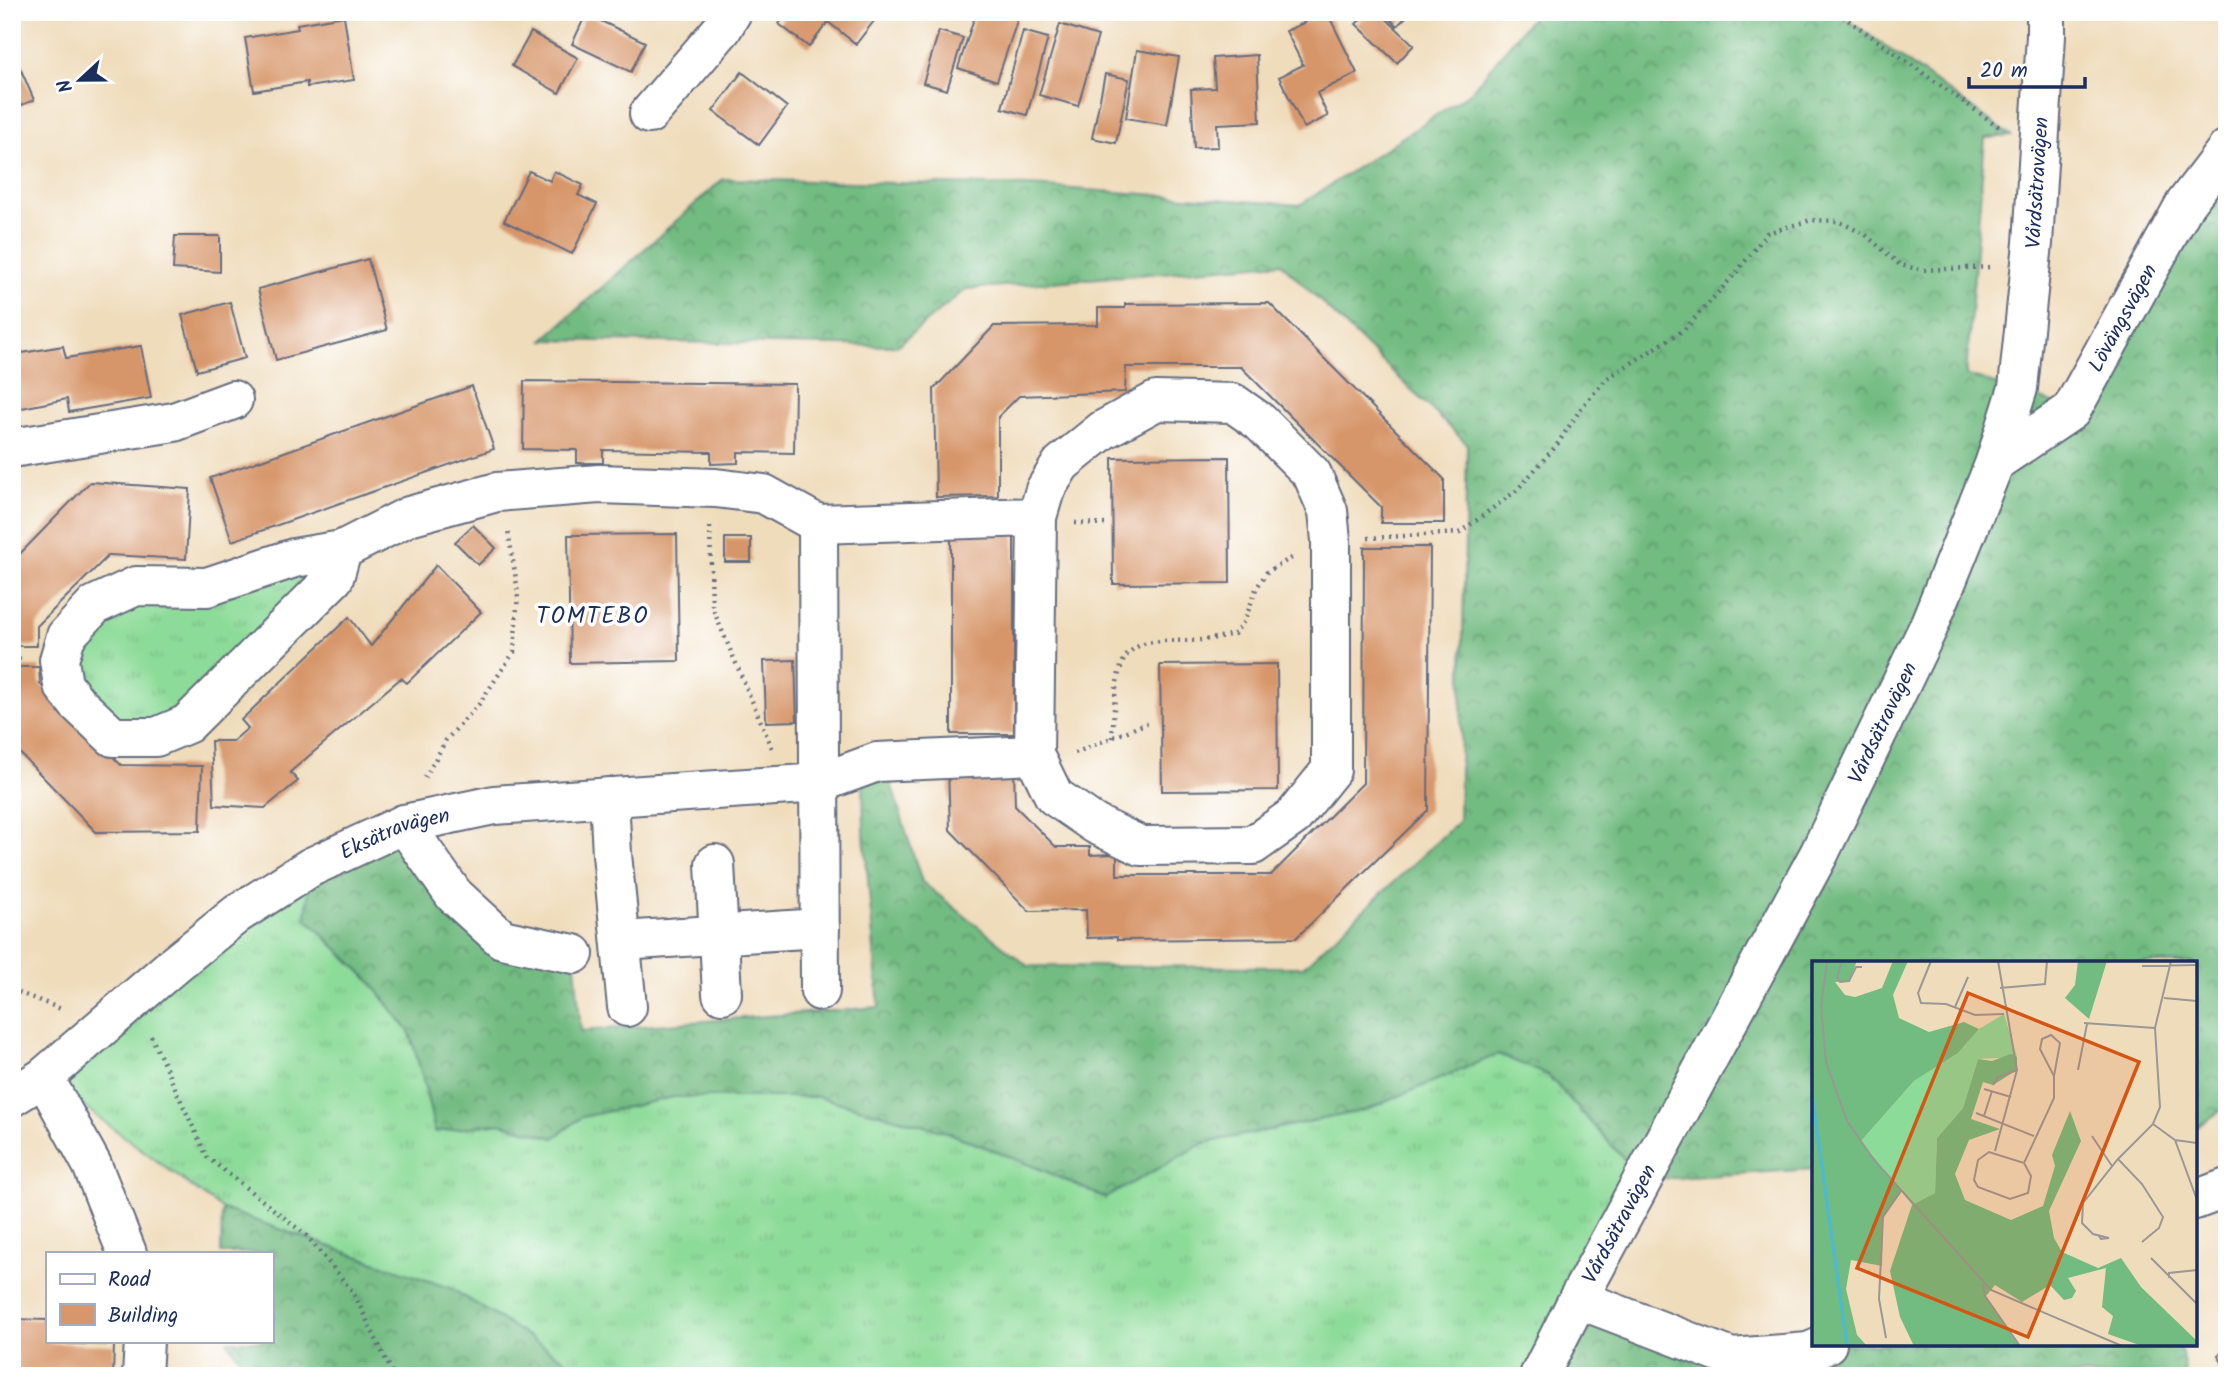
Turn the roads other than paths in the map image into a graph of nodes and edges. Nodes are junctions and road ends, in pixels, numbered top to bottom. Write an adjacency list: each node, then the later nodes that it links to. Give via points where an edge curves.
1 (732, 12): 3 (street)
2 (2046, 12): 7 (street, Vårdsätravägen, via 2033,243 2018,388)
3 (649, 114)
4 (2227, 149): 7 (street, Lövängsvägen, via 2185,204 2071,411)
5 (233, 400): 6 (street, via 174,422)
6 (12, 448)
7 (1995, 462): 28 (street, Vårdsätravägen, via 1928,628 1819,854)
8 (1037, 517): 9 (street); 11 (street); 11 (street, via 1045,490 1061,464 1104,430 1156,401 1233,403 1260,422 1312,474 1328,511 1331,770 1294,816 1253,845 1141,846 1095,824 1054,796)
9 (818, 524): 10 (street, via 764,494 599,484 497,492 409,516); 12 (street)
10 (342, 550): 10 (street, via 334,578 187,724 156,737 113,737 63,685 59,660 66,635 94,605 136,586 206,587 294,558)
11 (1034, 755): 12 (street, Eksätravägen, via 877,762)
12 (804, 784): 13 (street, Eksätravägen); 16 (street)
13 (609, 797): 14 (street, Eksätravägen, via 494,805); 18 (street)
14 (404, 824): 19 (street, via 454,895 502,939); 23 (street, Eksätravägen, via 311,867 237,914)
15 (715, 864): 17 (street)
16 (820, 928): 17 (street); 20 (street)
17 (719, 935): 18 (street); 21 (street)
18 (622, 941): 22 (street)
19 (574, 954)
20 (820, 991)
21 (722, 994)
22 (627, 1007)
23 (44, 1077): 24 (street, Eksätravägen); 27 (street, via 92,1165)
24 (12, 1097)
25 (2227, 1188): 26 (street)
26 (2197, 1199)
27 (127, 1252)
28 (1578, 1298): 30 (street, via 1732,1358 1808,1352); 32 (street, Vårdsätravägen)
29 (144, 1342): 31 (street)
30 (1822, 1346)
31 (142, 1376)
32 (1539, 1376)

